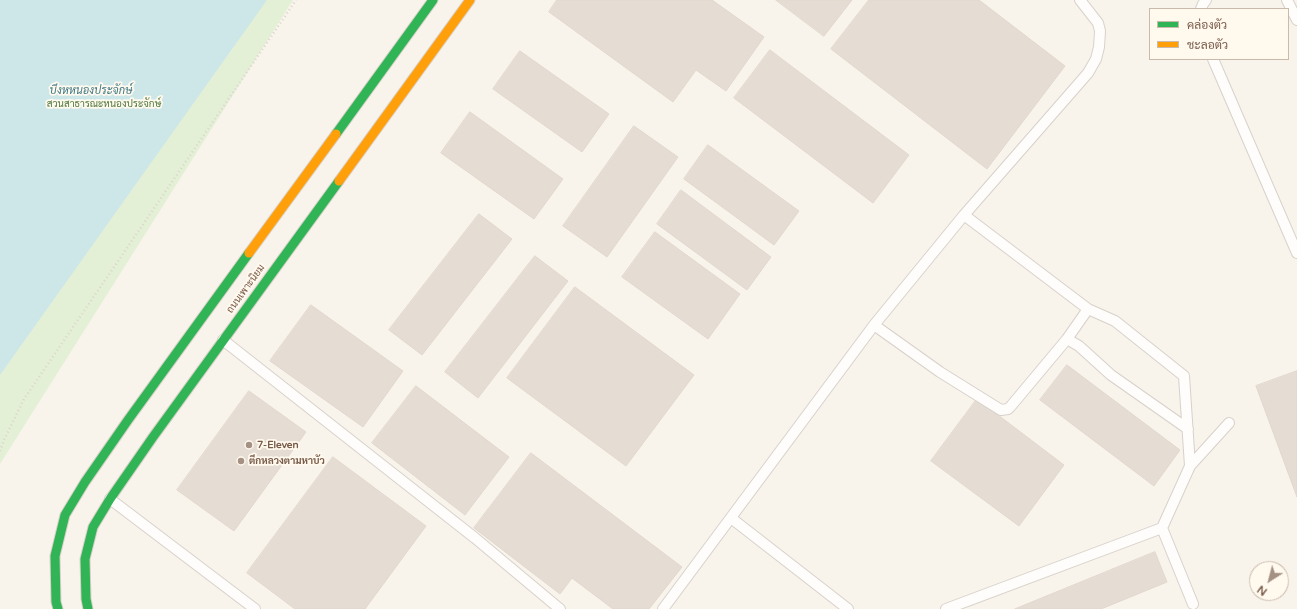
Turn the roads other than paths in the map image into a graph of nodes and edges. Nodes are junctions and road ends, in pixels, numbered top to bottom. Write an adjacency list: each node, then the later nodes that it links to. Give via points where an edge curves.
1 (434, 0): 20 (street, ถนนเพาะนิยม, via 128,420 81,489 65,515 55,556)
2 (470, 0): 12 (street, ถนนเพาะนิยม)
3 (1080, 0): 7 (lane, via 1098,23 1100,31 1096,59 1088,73)
4 (1287, 0): 5 (lane)
5 (1297, 20)
6 (1213, 60): 8 (lane)
7 (964, 215): 9 (lane); 10 (lane)
8 (1297, 253)
9 (1088, 309): 11 (lane); 14 (lane, via 1115,322 1184,376)
10 (874, 326): 11 (lane, via 1001,410 1012,406); 17 (lane)
11 (1067, 339): 14 (lane, via 1079,346 1111,375)
12 (223, 340): 16 (street, ถนนเพาะนิยม); 23 (lane, via 475,538)
13 (1229, 423): 15 (lane)
14 (1188, 429): 15 (lane)
15 (1190, 466): 18 (lane)
16 (110, 499): 21 (street, ถนนเพาะนิยม, via 93,527 85,559); 22 (lane)
17 (731, 518): 24 (lane); 25 (lane)
18 (1162, 528): 19 (lane); 26 (lane)
19 (1193, 604)
20 (58, 609)
21 (88, 609)
22 (254, 609)
23 (560, 609)
24 (664, 609)
25 (848, 609)
26 (946, 609)

